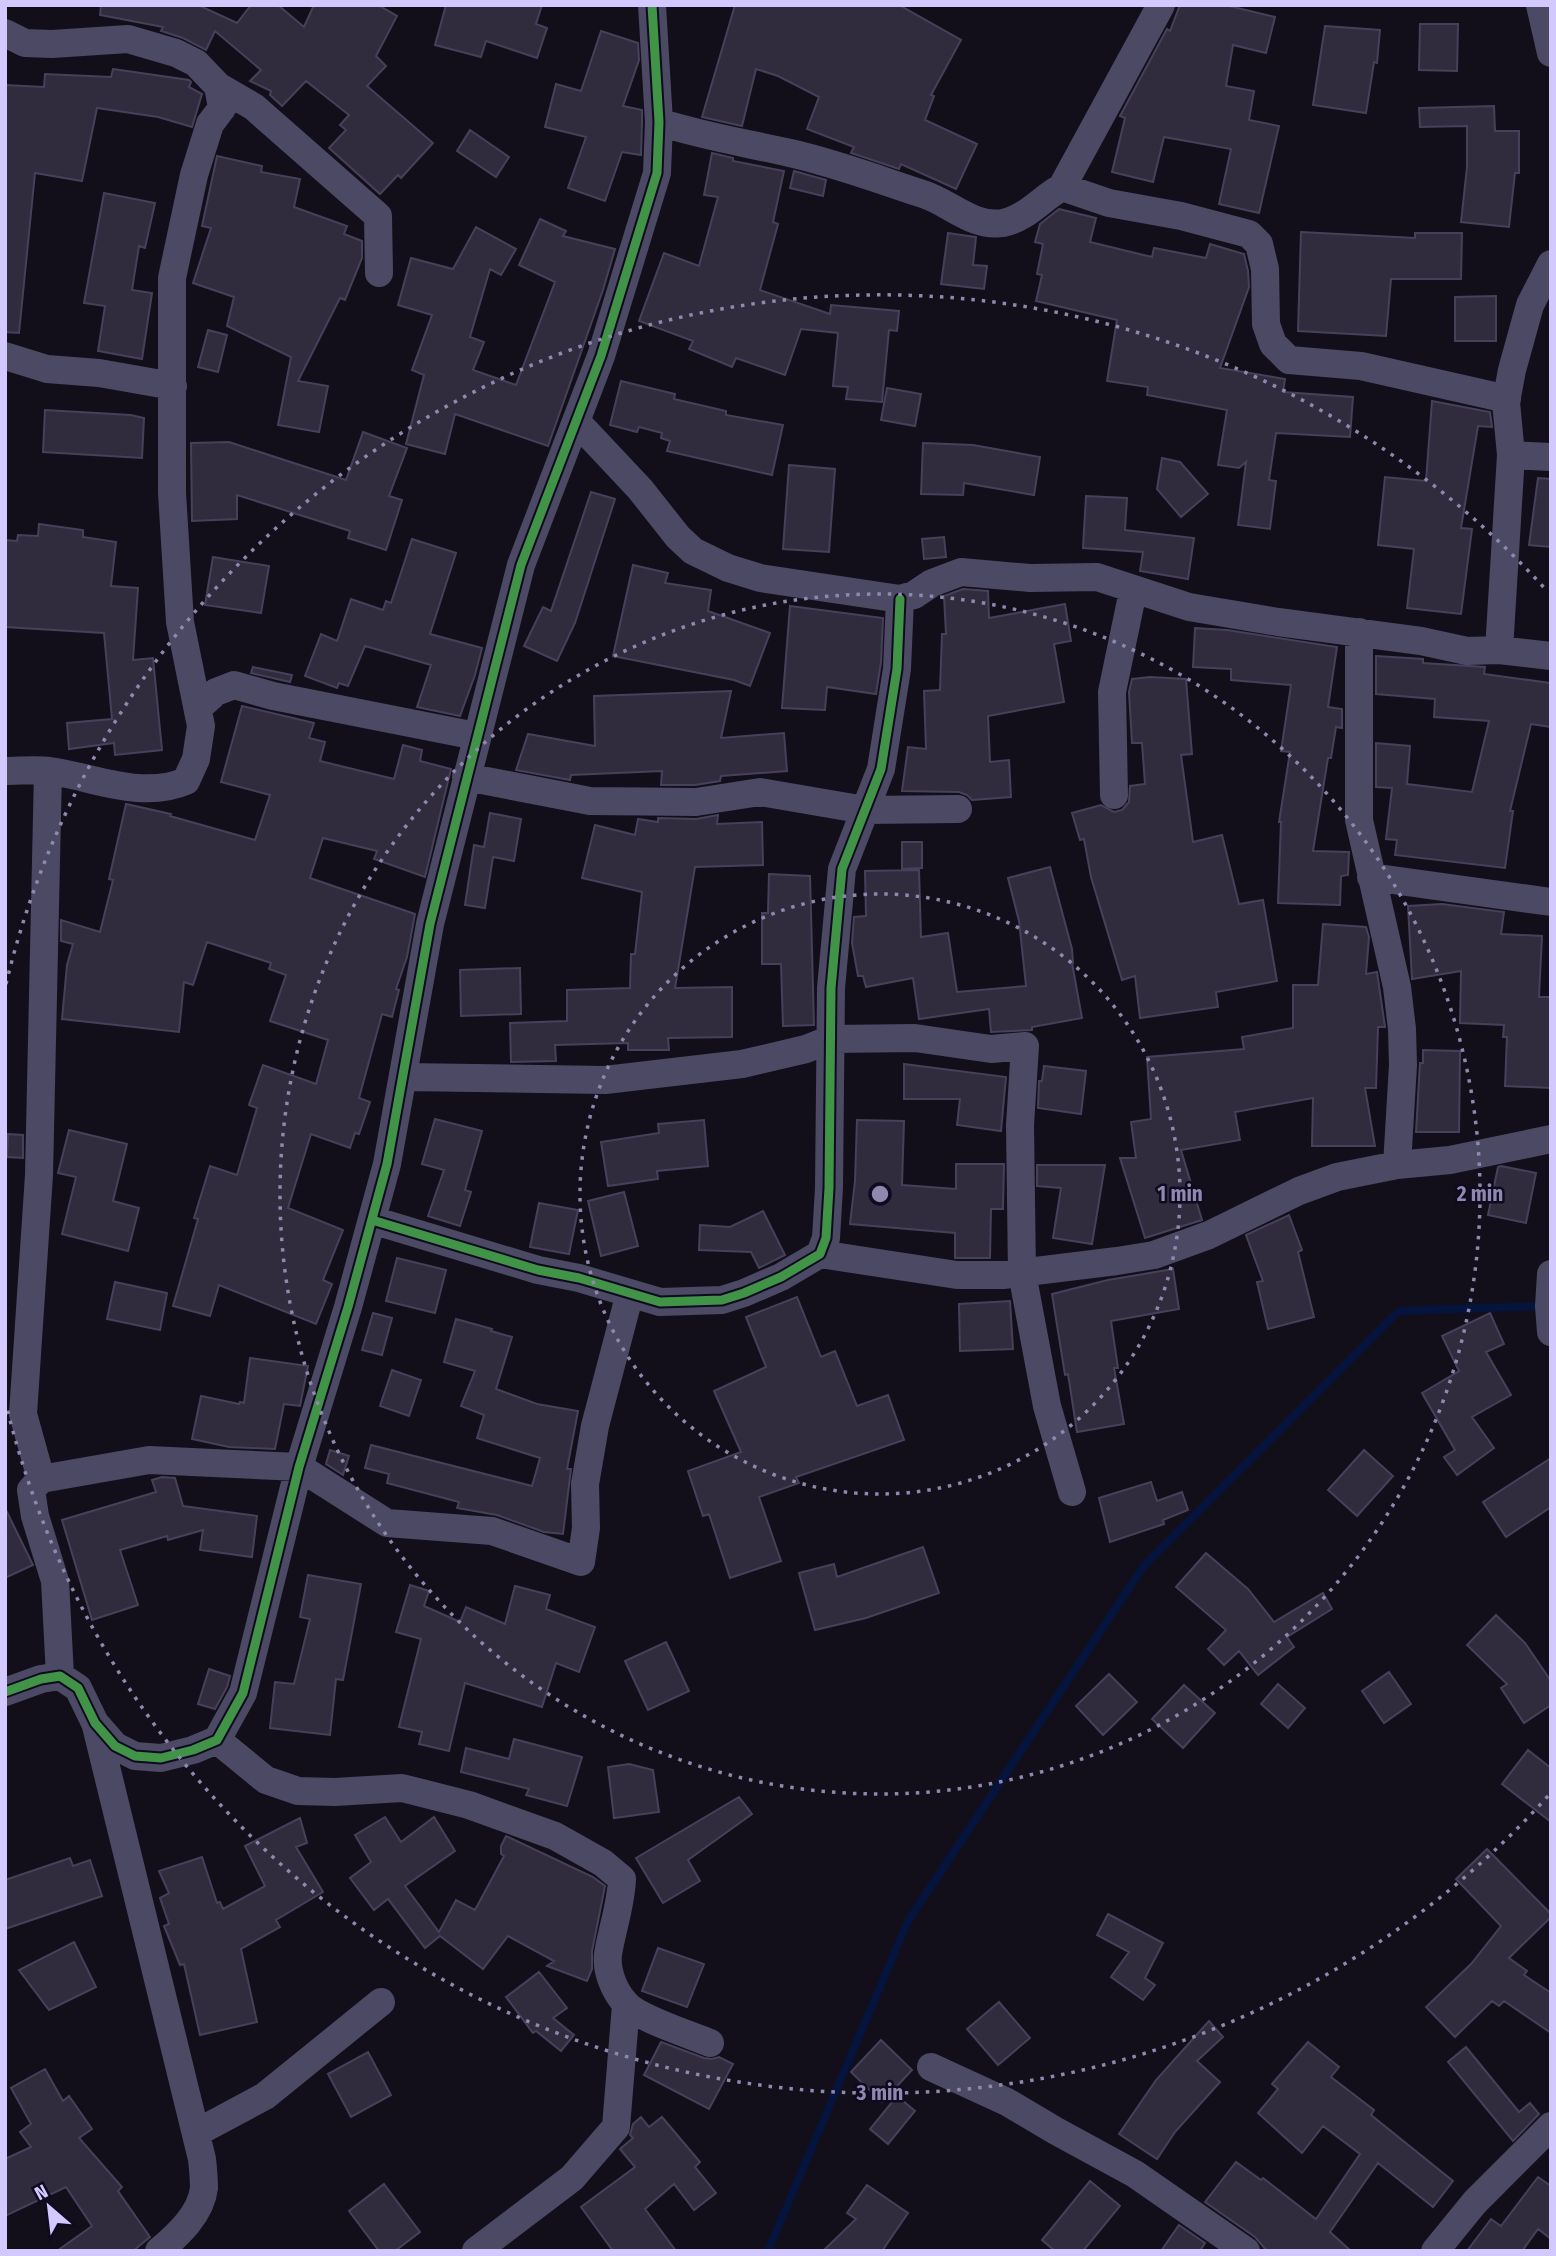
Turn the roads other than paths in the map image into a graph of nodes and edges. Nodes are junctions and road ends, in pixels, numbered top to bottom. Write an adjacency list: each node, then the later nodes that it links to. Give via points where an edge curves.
1 (652, 5): 7 (street)
2 (1161, 5): 8 (street)
3 (1540, 5): 5 (street)
4 (5, 33): 6 (street, via 25,43 128,39 176,53)
5 (1551, 53)
6 (218, 86): 10 (street, via 254,107 378,216); 12 (street, via 222,108 210,124 194,175 172,278)
7 (659, 122): 8 (street, via 793,154 915,191 985,222 1002,223 1033,210); 14 (street, via 657,173)
8 (1062, 187): 13 (street, via 1109,203 1249,234 1259,244 1265,269 1266,324 1273,344 1289,360 1360,366)
9 (1551, 264): 13 (street, via 1530,305)
10 (379, 273)
11 (5, 356): 12 (street, via 47,369)
12 (173, 386): 22 (street, via 172,493 179,609)
13 (1507, 399): 15 (street)
14 (577, 422): 18 (street, via 693,551 760,578); 23 (street, via 521,565)
15 (1511, 455): 16 (street); 20 (street)
16 (1551, 457)
17 (1133, 591): 18 (street, via 1097,577 961,572); 19 (street, via 1189,607); 27 (street, via 1112,692)
18 (900, 599): 29 (street, via 897,669 881,769)
19 (1359, 632): 20 (street, via 1467,651); 30 (street, via 1359,820)
20 (1499, 650): 21 (street)
21 (1551, 656)
22 (203, 694): 23 (street, via 234,685); 25 (street, via 196,759 186,781 172,787 130,788)
23 (477, 736): 26 (street)
24 (5, 771): 25 (street)
25 (48, 771): 42 (street, via 39,1175)
26 (466, 777): 29 (street, via 590,801 696,803 760,792); 33 (street, via 430,925)
27 (1114, 795)
28 (958, 809): 29 (street)
29 (865, 810): 32 (street, via 842,869)
30 (1371, 877): 31 (street); 35 (street, via 1402,1029)
31 (1551, 902)
32 (831, 1039): 33 (street, via 741,1064 606,1080); 37 (street, via 830,1188 826,1238); 38 (street, via 915,1038 990,1049 1025,1046 1020,1125)
33 (403, 1077): 36 (street)
34 (1551, 1139): 35 (street, via 1450,1160)
35 (1397, 1165): 38 (street, via 1337,1177 1298,1191 1209,1235 1154,1255)
36 (372, 1220): 40 (street); 43 (street)
37 (820, 1254): 38 (street, via 957,1275); 40 (street, via 756,1288 722,1300 660,1302)
38 (1022, 1273): 45 (street, via 1047,1406)
39 (1551, 1274): 41 (street)
40 (630, 1293): 43 (street, via 595,1426 585,1484 581,1562 492,1531 387,1523)
41 (1551, 1332)
42 (14, 1407): 44 (street, via 23,1414)
43 (299, 1467): 44 (street, via 149,1460); 49 (street, via 243,1693)
44 (41, 1479): 46 (street, via 30,1490 55,1581)
45 (1072, 1492)
46 (60, 1676): 47 (street); 48 (street, via 78,1688)
47 (5, 1692)
48 (95, 1723): 50 (street, via 115,1746); 51 (street)
49 (217, 1740): 50 (street, via 193,1751); 53 (street, via 266,1780 298,1791 402,1788 468,1805 555,1836 603,1863 622,1879 607,1957 609,1977)
50 (140, 1757): 51 (street)
51 (115, 1801): 57 (street)
52 (381, 2002): 57 (street, via 265,2096)
53 (626, 2005): 54 (street); 60 (street, via 616,2127 572,2178)
54 (710, 2042)
55 (931, 2067): 61 (street, via 1007,2102 1136,2174)
56 (1551, 2126): 62 (street, via 1475,2202)
57 (197, 2133): 58 (street, via 204,2189)
58 (190, 2241): 59 (street)
59 (159, 2251)
60 (476, 2251)
61 (1246, 2251)
62 (1435, 2251)

